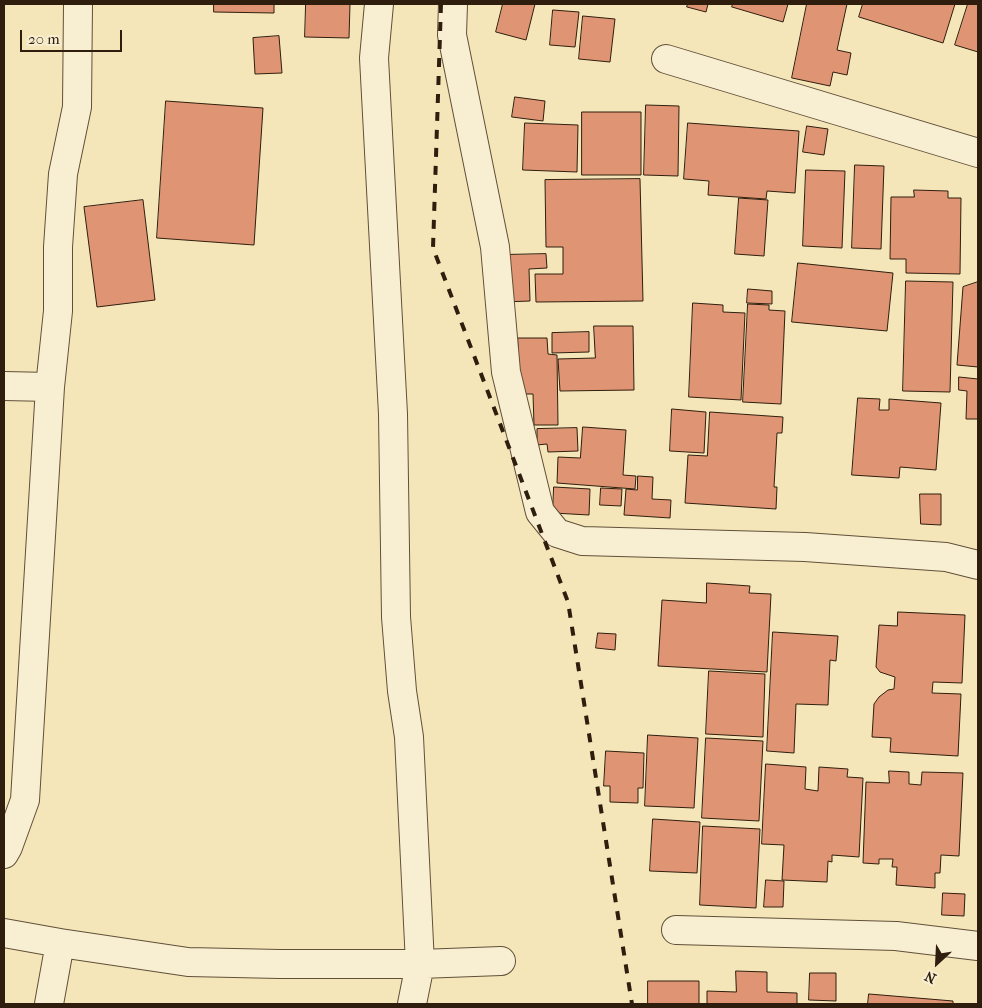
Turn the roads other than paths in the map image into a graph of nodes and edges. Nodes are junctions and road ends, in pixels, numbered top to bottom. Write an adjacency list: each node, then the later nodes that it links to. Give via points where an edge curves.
1 (78, 4): 7 (street, via 77,107 63,174 58,311)
2 (379, 4): 15 (street, via 374,58 393,414 396,617 402,691 410,737)
3 (453, 4): 8 (street, via 452,35 495,247 506,372 540,512 558,533 582,541 805,547 946,557)
4 (666, 59): 5 (street)
5 (978, 153)
6 (4, 386): 7 (street)
7 (50, 387): 9 (street, via 25,800)
8 (978, 565)
9 (4, 854)
10 (676, 930): 13 (street, via 896,936)
11 (4, 933): 12 (street)
12 (60, 943): 15 (street, via 188,962); 16 (street)
13 (978, 946)
14 (501, 961): 15 (street)
15 (420, 964): 17 (street)
16 (49, 1004)
17 (412, 1004)

